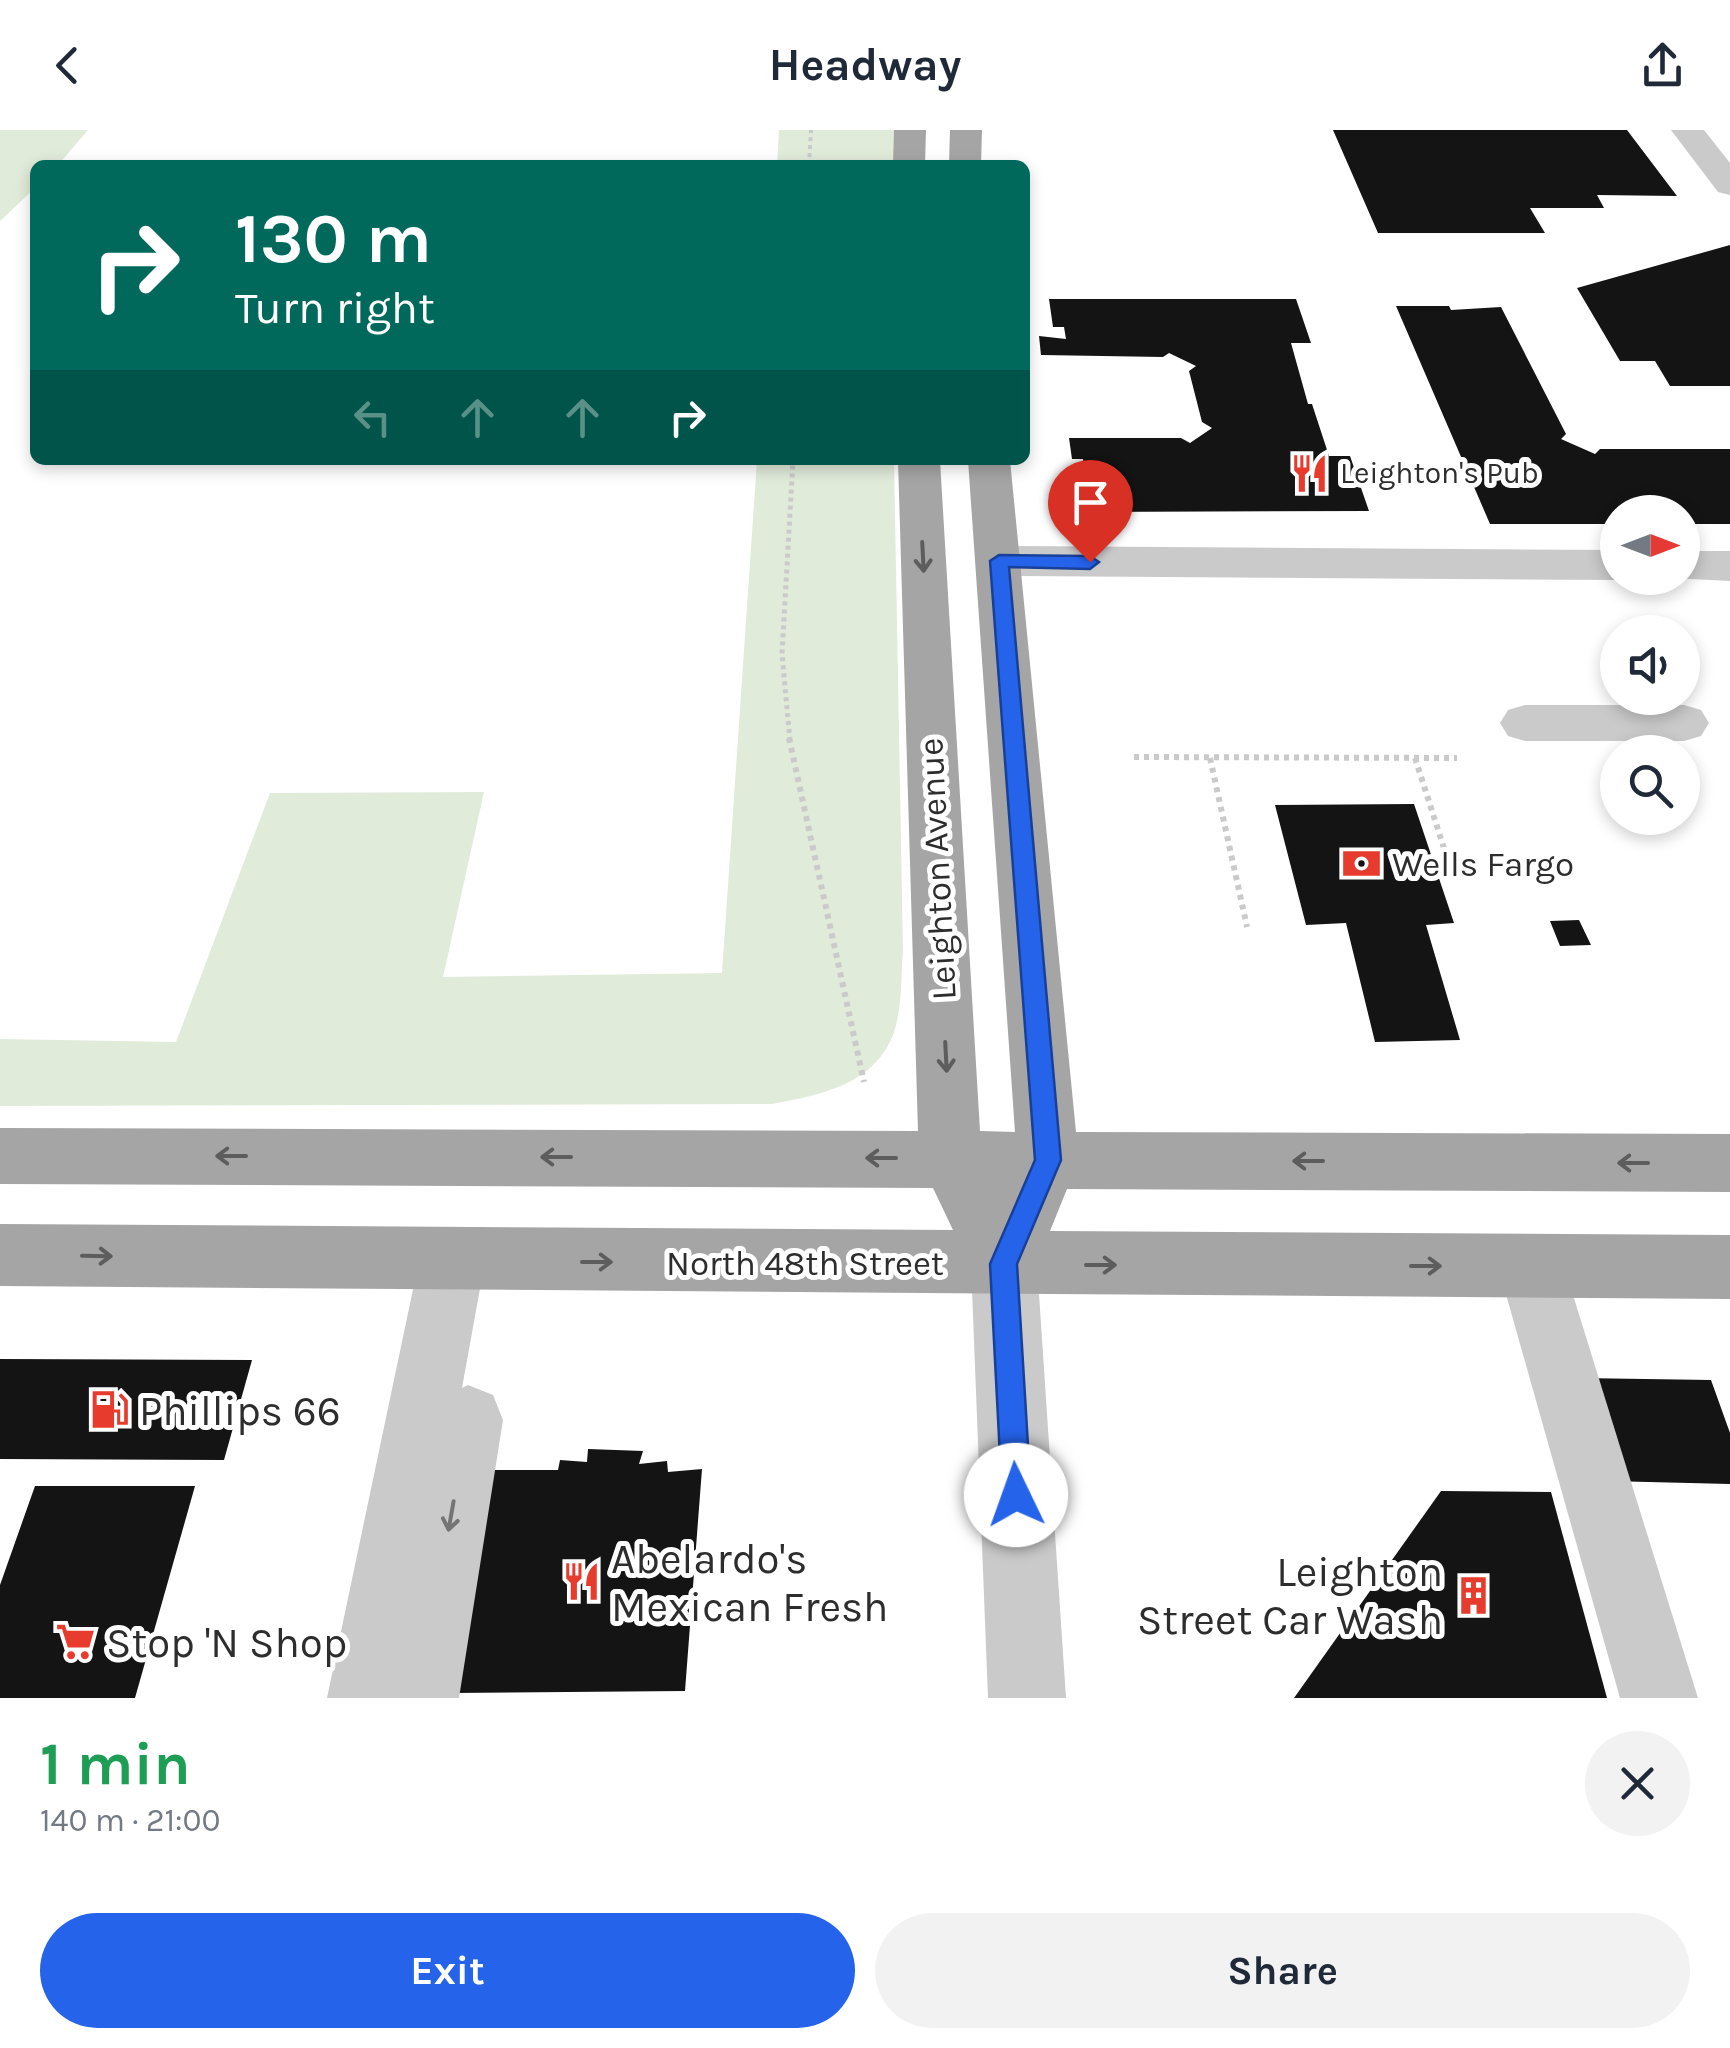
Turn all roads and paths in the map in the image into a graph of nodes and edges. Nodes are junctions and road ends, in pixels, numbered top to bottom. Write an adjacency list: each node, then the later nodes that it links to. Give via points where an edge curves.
1 (811, 130): 5 (path)
2 (910, 130): 6 (main road)
3 (966, 130): 7 (main road)
4 (1686, 130): 8 (street)
5 (809, 160)
6 (909, 160)
7 (965, 160)
8 (1730, 185)
9 (793, 465): 24 (path, via 782,654 786,726)
10 (919, 465): 26 (main road, Leighton Avenue, one-way to 26)
11 (990, 465): 12 (main road, Leighton Avenue)
12 (999, 561): 13 (street); 27 (main road, Leighton Avenue)
13 (1600, 565)
14 (1700, 566): 15 (street)
15 (1730, 566)
16 (1525, 722): 17 (street)
17 (1684, 723)
18 (1134, 756): 19 (path)
19 (1210, 758): 20 (path); 23 (path)
20 (1414, 758): 21 (path); 22 (path)
21 (1458, 758)
22 (1451, 870)
23 (1247, 926)
24 (864, 1082)
25 (0, 1156): 26 (main road, one-way to 25)
26 (950, 1158): 27 (main road); 31 (main road, Leighton Avenue)
27 (1048, 1160): 28 (main road, one-way to 27); 31 (main road, Leighton Avenue)
28 (1730, 1164)
29 (0, 1254): 30 (main road, North 48th Street, one-way to 30)
30 (452, 1260): 31 (main road, North 48th Street, one-way to 31); 35 (street)
31 (1004, 1264): 32 (main road, North 48th Street, one-way to 32); 37 (street, Leighton Avenue)
32 (1531, 1266): 33 (main road, North 48th Street); 38 (street)
33 (1730, 1267)
34 (468, 1420): 36 (street, one-way to 36)
35 (366, 1698)
36 (420, 1698)
37 (1027, 1698)
38 (1658, 1698)

